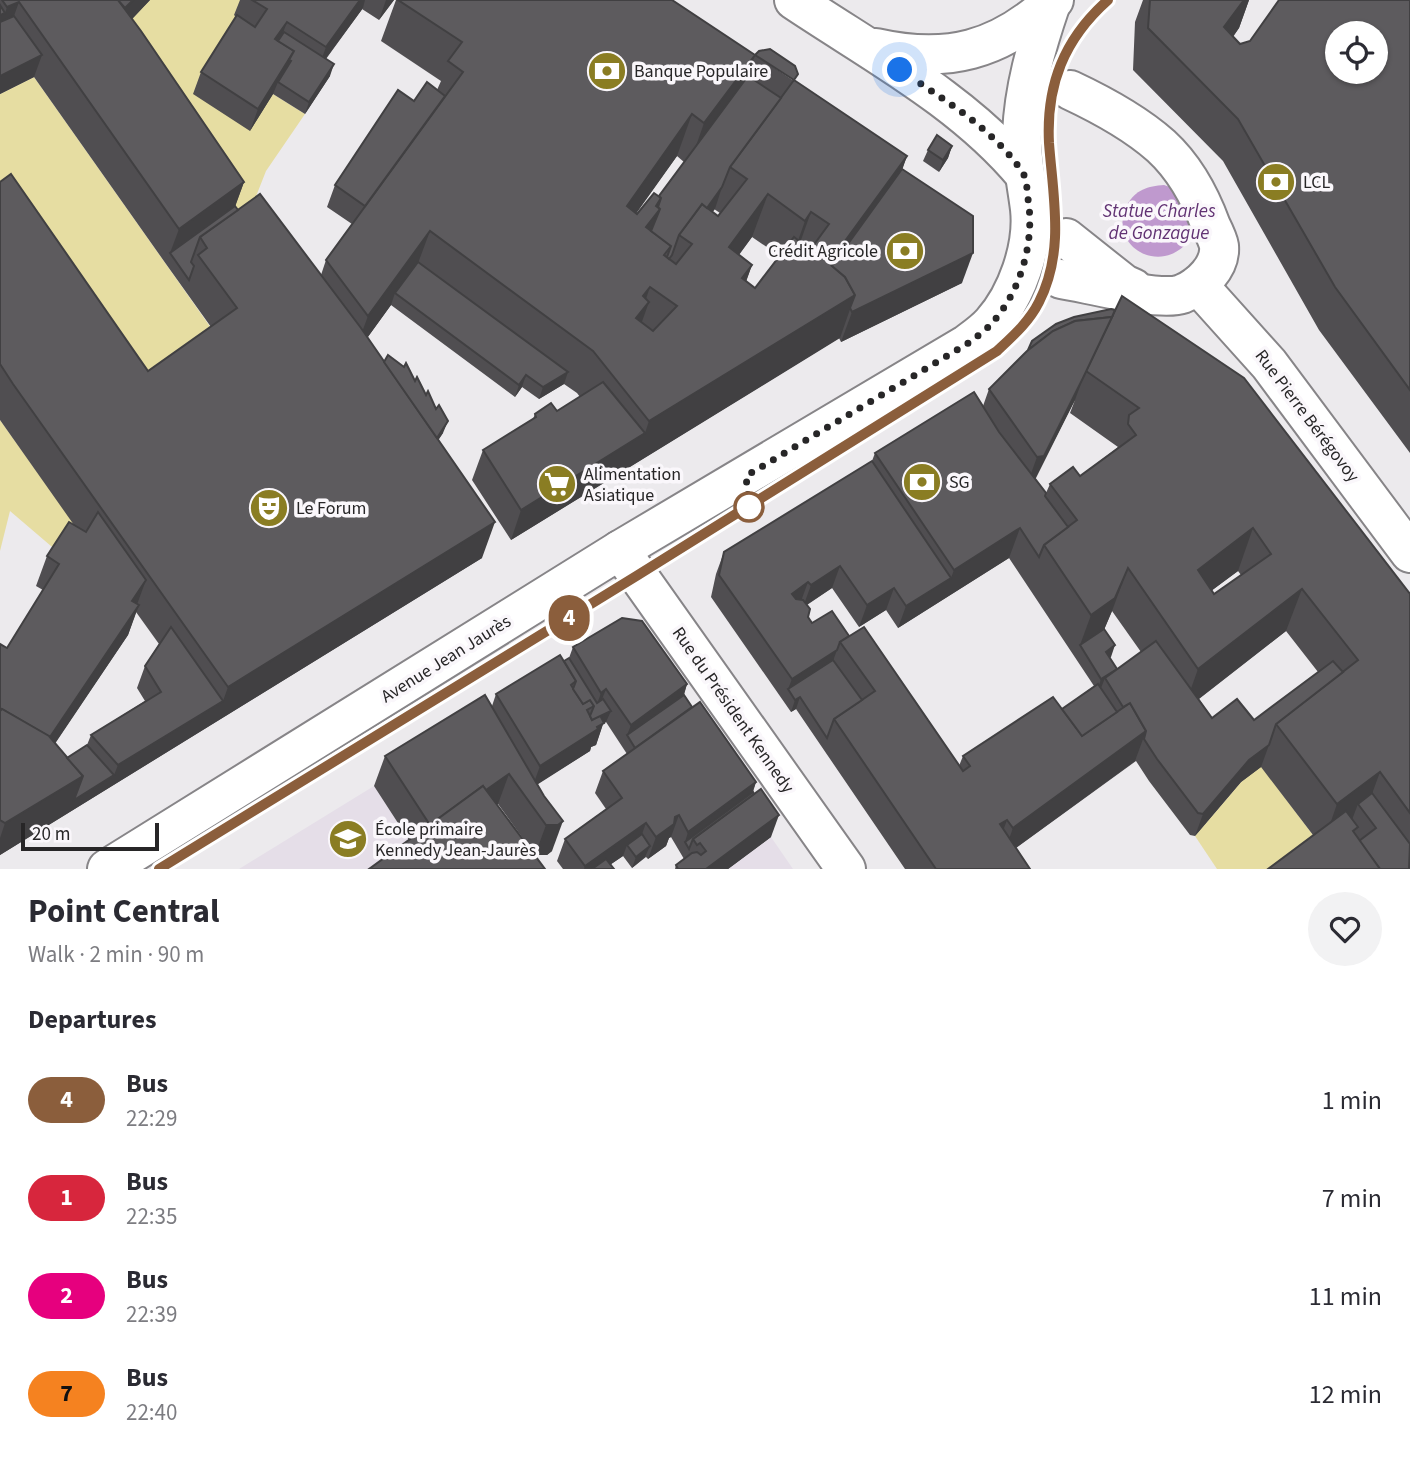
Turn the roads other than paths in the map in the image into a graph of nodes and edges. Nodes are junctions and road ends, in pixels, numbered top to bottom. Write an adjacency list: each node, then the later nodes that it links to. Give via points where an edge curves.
1 (794, 0): 3 (street)
2 (1052, 2): 3 (street, via 1003,36 964,52 918,55); 5 (street, Avenue Jean Jaurès, via 1026,84)
3 (860, 44): 5 (street, via 978,126)
4 (1070, 90): 8 (street, via 1135,125 1184,171 1219,248 1212,271)
5 (1025, 175): 10 (street, Avenue Jean Jaurès, via 1030,232 1020,272 992,323 967,344)
6 (1066, 238): 9 (street)
7 (1060, 279): 9 (street)
8 (1198, 285): 9 (street, via 1181,294); 11 (street, Rue Pierre Bérégovoy, via 1269,364)
9 (1141, 292)
10 (620, 550): 12 (street, Avenue Jean Jaurès); 13 (street, Rue du Président Kennedy)
11 (1410, 553)
12 (107, 869)
13 (846, 869)

